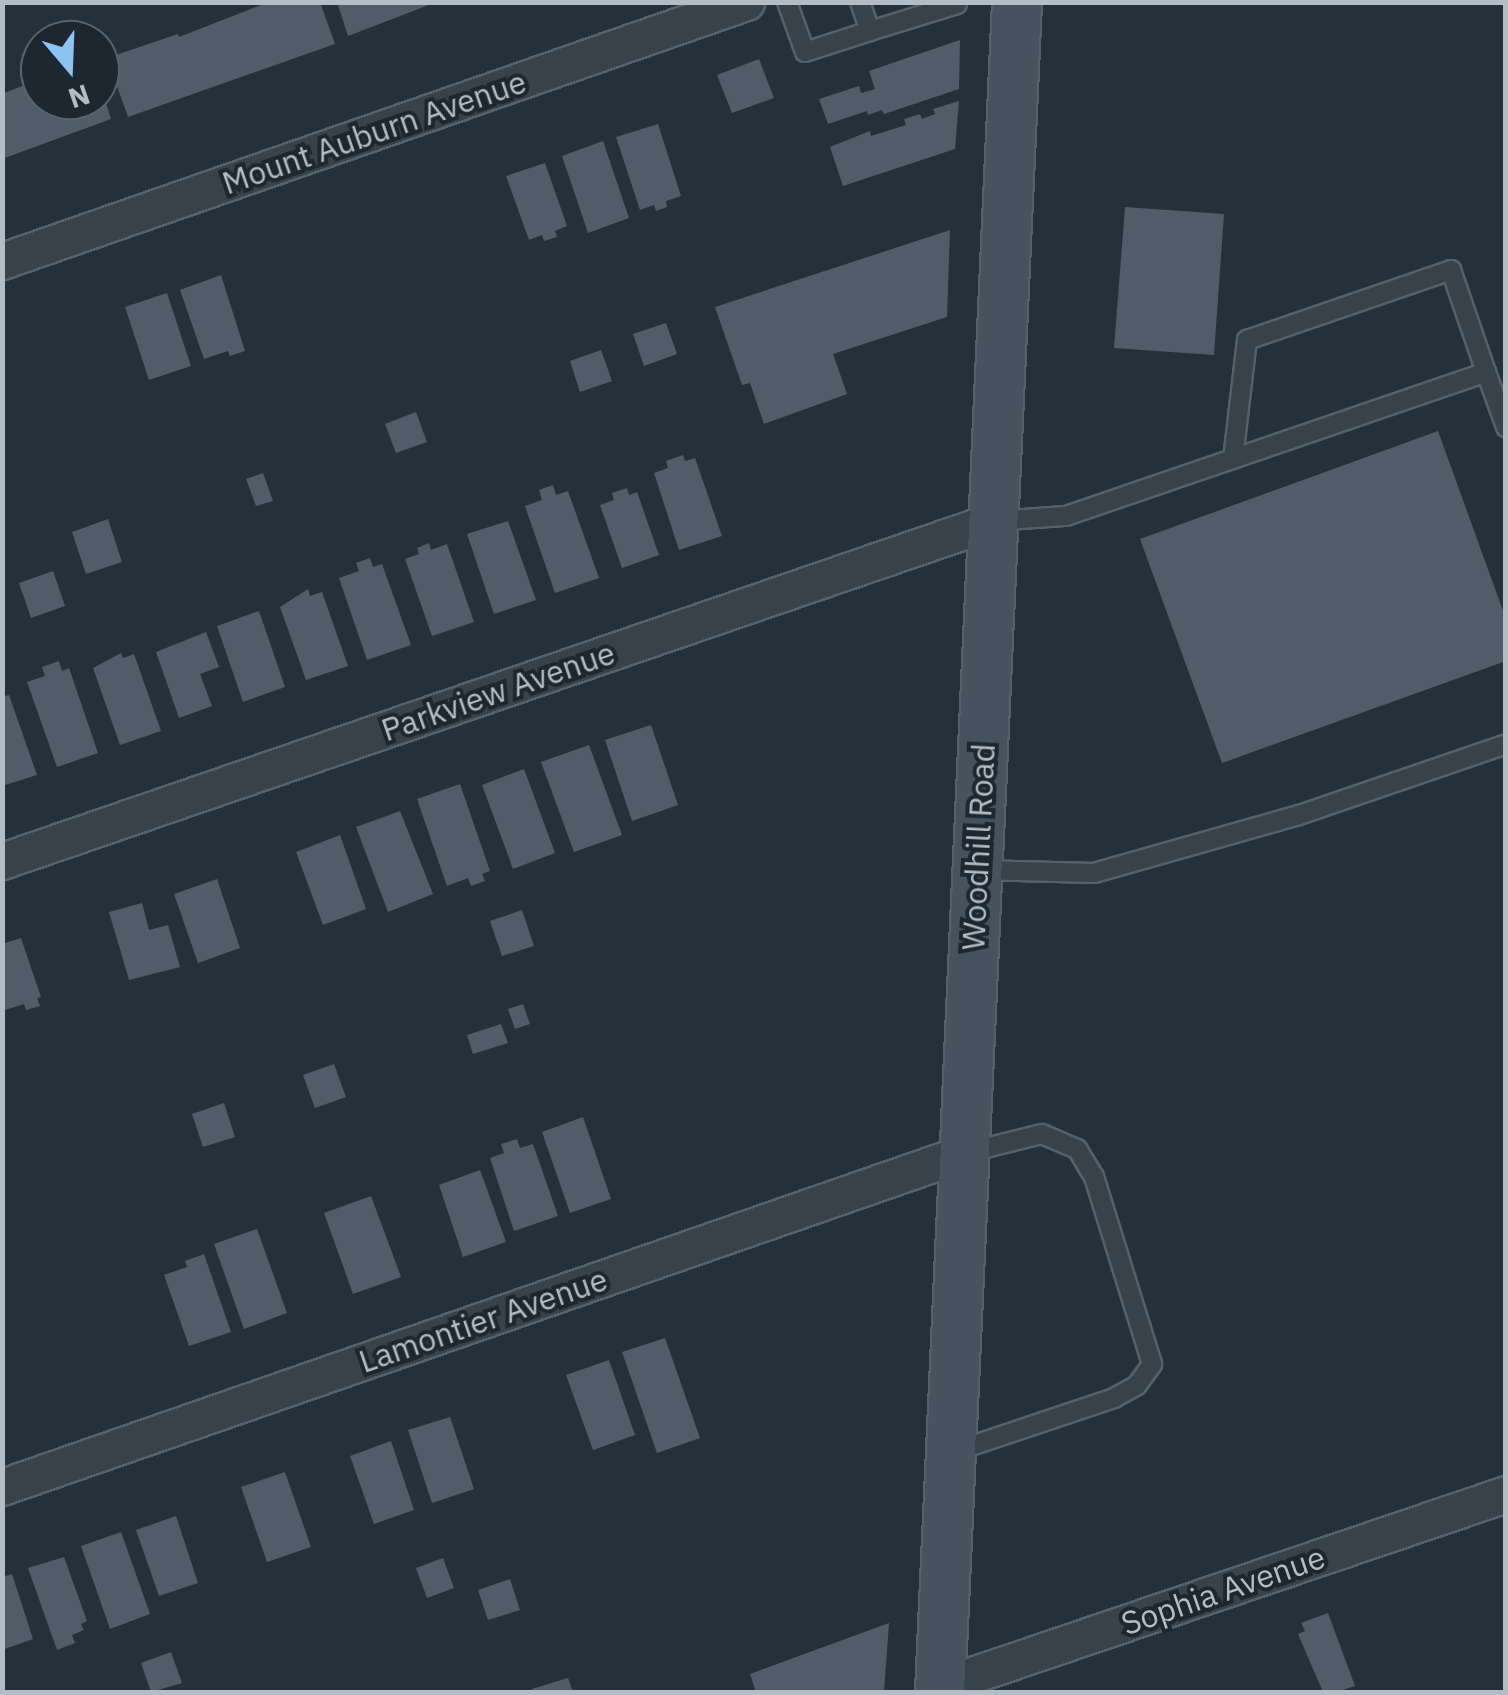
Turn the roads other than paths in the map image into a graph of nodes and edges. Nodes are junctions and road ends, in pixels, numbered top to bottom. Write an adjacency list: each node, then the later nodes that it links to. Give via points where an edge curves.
1 (788, 2): 6 (lane, via 805,52)
2 (860, 2): 6 (lane)
3 (1016, 2): 11 (main road, Woodhill Road)
4 (957, 4): 6 (lane)
5 (728, 5): 7 (street, Mount Auburn Avenue)
6 (870, 31)
7 (2, 262)
8 (1486, 372): 9 (lane); 10 (lane); 10 (lane, via 1451,270 1247,340)
9 (1506, 427)
10 (1233, 460): 11 (lane, via 1066,516)
11 (993, 521): 13 (street, Parkview Avenue); 14 (main road, Woodhill Road)
12 (1506, 744): 14 (lane, via 1299,815 1094,873)
13 (2, 860)
14 (977, 870): 15 (main road, Woodhill Road)
15 (964, 1153): 16 (main road, Woodhill Road); 16 (lane, via 1042,1134 1077,1150 1094,1177 1152,1364 1137,1385 1114,1398); 17 (street, Lamontier Avenue)
16 (951, 1453): 19 (main road, Woodhill Road)
17 (2, 1487)
18 (1506, 1494): 19 (street, Sophia Avenue)
19 (940, 1689)

